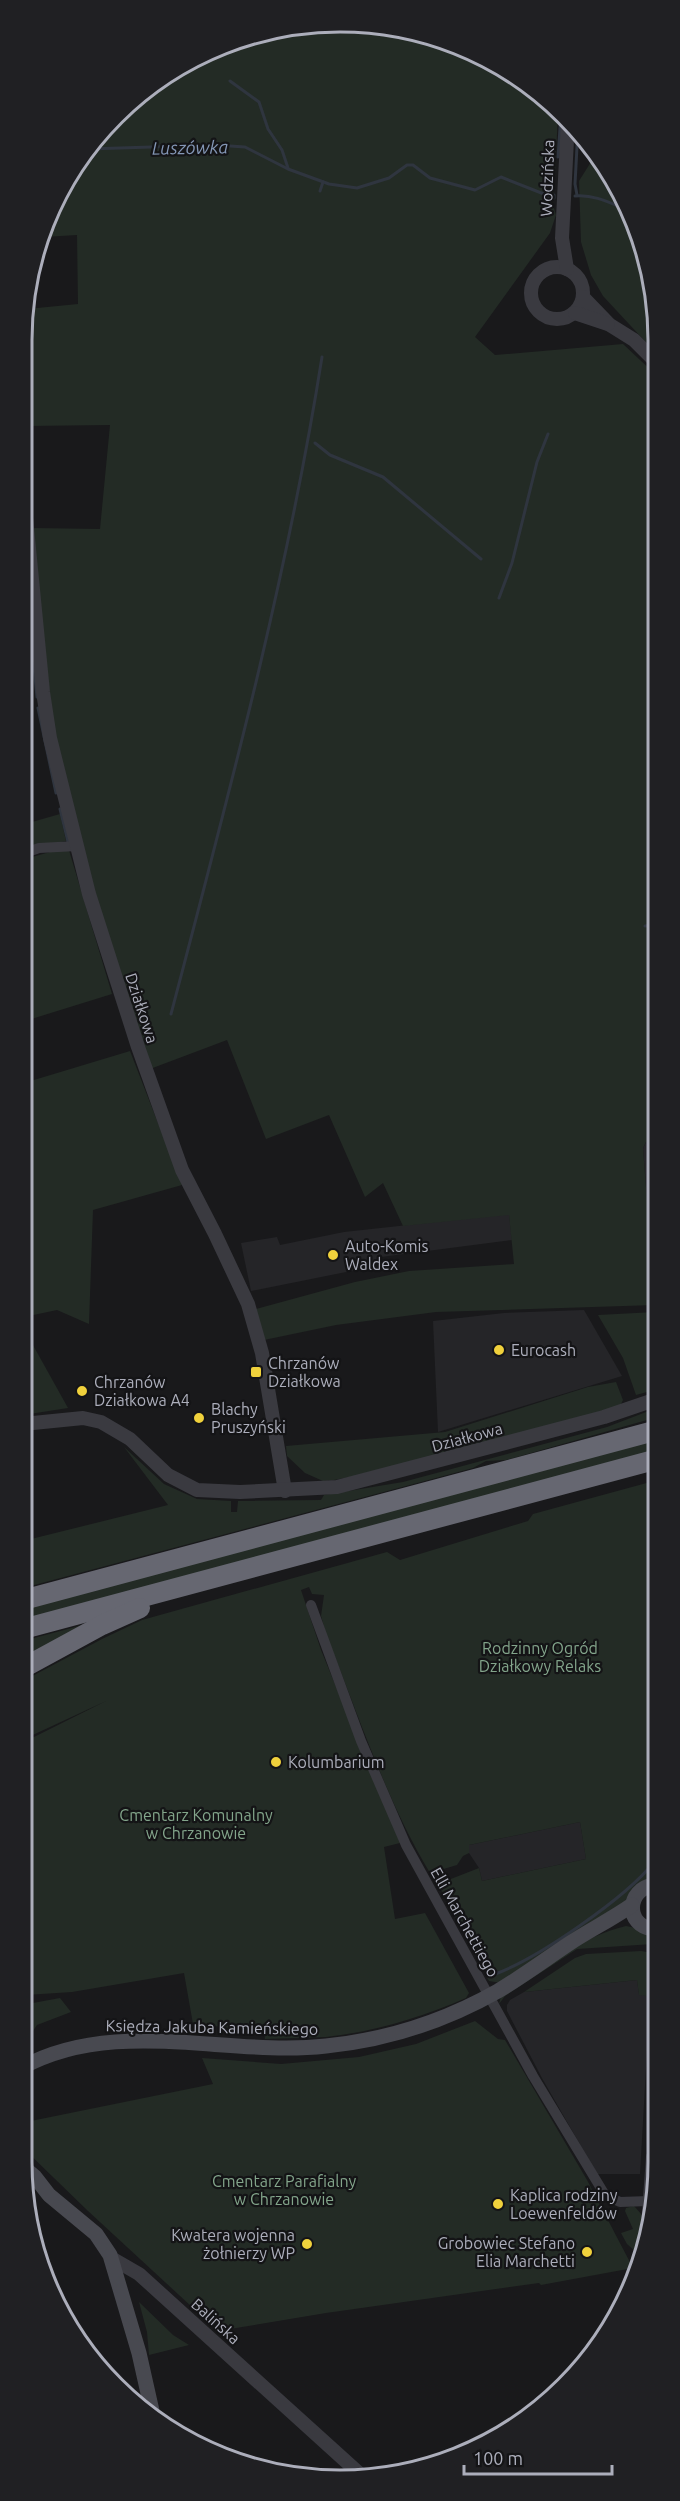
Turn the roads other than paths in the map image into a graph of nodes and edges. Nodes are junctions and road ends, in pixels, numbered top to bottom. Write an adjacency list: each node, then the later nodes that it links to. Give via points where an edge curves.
1 (567, 132): 2 (street, Wodzińska)
2 (562, 238): 3 (street, Wodzińska); 4 (street, Wodzińska)
3 (549, 268): 4 (street); 6 (street, via 532,283 533,304 539,313 553,320)
4 (567, 269): 5 (street, via 580,280)
5 (583, 297): 6 (street); 7 (street)
6 (575, 313): 7 (street)
7 (610, 325): 8 (street)
8 (648, 354)
9 (32, 579): 10 (street, Działkowa, via 50,738)
10 (77, 846): 11 (street); 16 (street, Działkowa, via 105,949 182,1170 248,1304 262,1353)
11 (32, 850)
12 (648, 1402): 16 (street, Działkowa, via 390,1475 337,1487)
13 (32, 1423): 16 (street, Działkowa, via 83,1418 101,1422 130,1439 168,1475 197,1490)
14 (648, 1433): 18 (highway)
15 (648, 1462): 17 (highway)
16 (285, 1491)
17 (198, 1582): 20 (highway); 21 (highway, via 102,1625)
18 (32, 1598)
19 (311, 1605): 27 (street, Elli Marchettiego, via 386,1803)
20 (32, 1627)
21 (32, 1663)
22 (648, 1887): 23 (main road, Księdza Jakuba Kamieńskiego, via 639,1891)
23 (632, 1905): 24 (main road, via 633,1913); 26 (main road, Księdza Jakuba Kamieńskiego)
24 (648, 1927)
25 (648, 1928): 26 (main road, Księdza Jakuba Kamieńskiego)
26 (594, 1929): 27 (main road, Księdza Jakuba Kamieńskiego)
27 (489, 1996): 28 (main road, Księdza Jakuba Kamieńskiego, via 412,2028 339,2045 281,2049 109,2042 56,2053); 32 (street, Elli Marchettiego, via 605,2195 620,2202)
28 (32, 2063)
29 (32, 2174): 31 (main road, Balińska)
30 (32, 2186): 31 (main road, Balińska)
31 (49, 2194): 33 (main road, Balińska, via 96,2234)
32 (646, 2200)
33 (112, 2259): 34 (street, Balińska); 35 (main road)
34 (144, 2279): 35 (street, via 129,2280); 37 (street, Balińska)
35 (123, 2292): 36 (main road)
36 (150, 2405)
37 (355, 2469)

